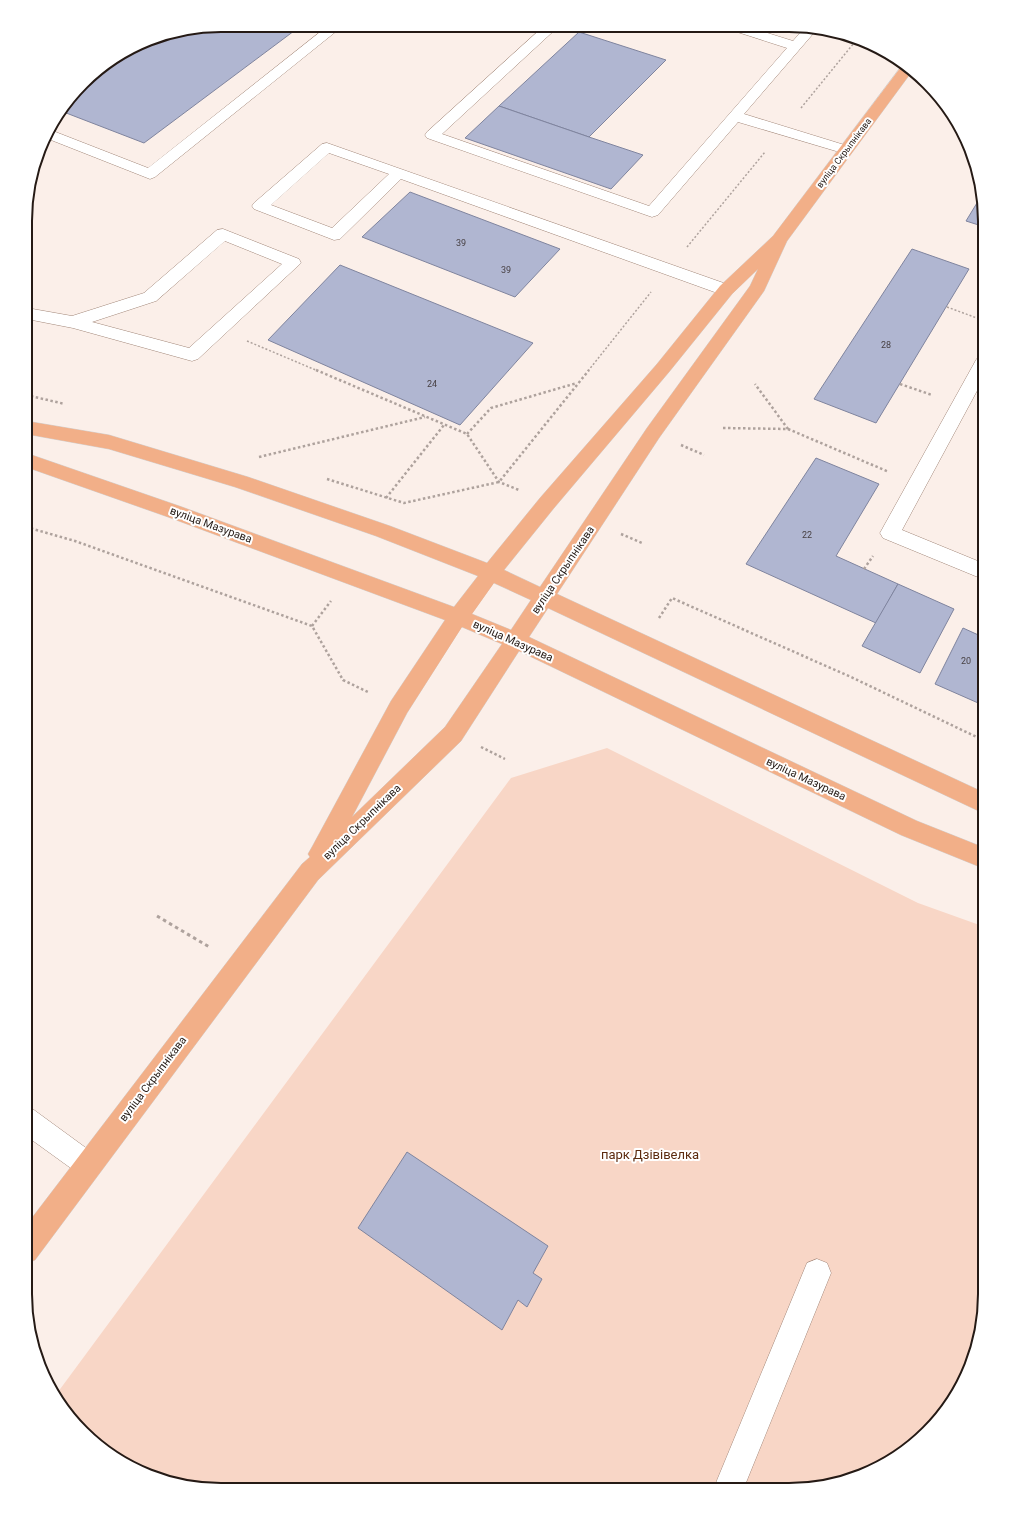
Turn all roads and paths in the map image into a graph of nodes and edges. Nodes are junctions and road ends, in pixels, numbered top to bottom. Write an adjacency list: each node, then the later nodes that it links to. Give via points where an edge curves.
1 (329, 32): 10 (lane, via 150,174)
2 (545, 32): 8 (lane, via 432,135 652,212)
3 (752, 32): 6 (lane)
4 (807, 33): 6 (lane)
5 (854, 43): 9 (path)
6 (796, 46): 8 (lane)
7 (905, 72): 11 (main road, вуліца Скрыпнікава)
8 (735, 116): 9 (lane)
9 (783, 130): 11 (lane); 14 (path)
10 (53, 136)
11 (846, 150): 13 (main road, вуліца Скрыпнікава)
12 (399, 173): 12 (lane, via 334,235 260,206 327,147); 14 (lane)
13 (779, 240): 15 (main road, вуліца Скрыпнікава); 42 (main road, вуліца Скрыпнікава, via 758,287 653,434)
14 (668, 270): 15 (lane); 22 (path)
15 (726, 290): 41 (main road, вуліца Скрыпнікава, via 663,368 547,502)
16 (947, 307): 18 (path)
17 (32, 315): 19 (lane)
18 (978, 318)
19 (73, 322): 20 (lane, via 192,355); 20 (lane, via 150,297 224,234 293,263)
20 (220, 330): 24 (path)
21 (978, 373): 33 (lane)
22 (577, 383): 29 (path, via 491,408); 32 (path)
23 (755, 384): 28 (path)
24 (426, 417): 25 (path); 30 (path)
25 (444, 424): 29 (path); 35 (path)
26 (32, 428): 41 (main road, via 109,442 241,482 383,531)
27 (724, 428): 28 (path)
28 (788, 429): 33 (path)
29 (466, 434): 32 (path)
30 (257, 457)
31 (32, 462): 44 (main road, вуліца Мазурава)
32 (499, 482): 34 (path); 36 (path)
33 (917, 484): 40 (lane, via 890,533)
34 (523, 492)
35 (386, 498)
36 (404, 503)
37 (32, 529): 46 (path, via 75,541)
38 (618, 533): 39 (path)
39 (642, 543)
40 (978, 569)
41 (491, 573): 42 (main road); 44 (main road, вуліца Скрыпнікава)
42 (545, 598): 47 (main road, вуліца Скрыпнікава); 52 (main road)
43 (331, 601): 46 (path)
44 (458, 617): 47 (main road, вуліца Мазурава); 54 (main road, вуліца Скрыпнікава, via 399,707)
45 (658, 620): 49 (path, via 672,598 851,677)
46 (312, 626): 48 (path, via 342,680)
47 (515, 640): 53 (main road, вуліца Мазурава, via 909,828); 54 (main road, вуліца Скрыпнікава, via 453,734)
48 (370, 694)
49 (978, 738)
50 (479, 746): 51 (path)
51 (505, 759)
52 (978, 801)
53 (978, 856)
54 (310, 872): 56 (main road, вуліца Скрыпнікава)
55 (157, 916): 56 (path)
56 (239, 965): 58 (main road, вуліца Скрыпнікава)
57 (32, 1124): 58 (lane)
58 (88, 1165): 59 (main road, вуліца Скрыпнікава)
59 (32, 1241)
60 (817, 1273): 61 (lane)
61 (731, 1483)

